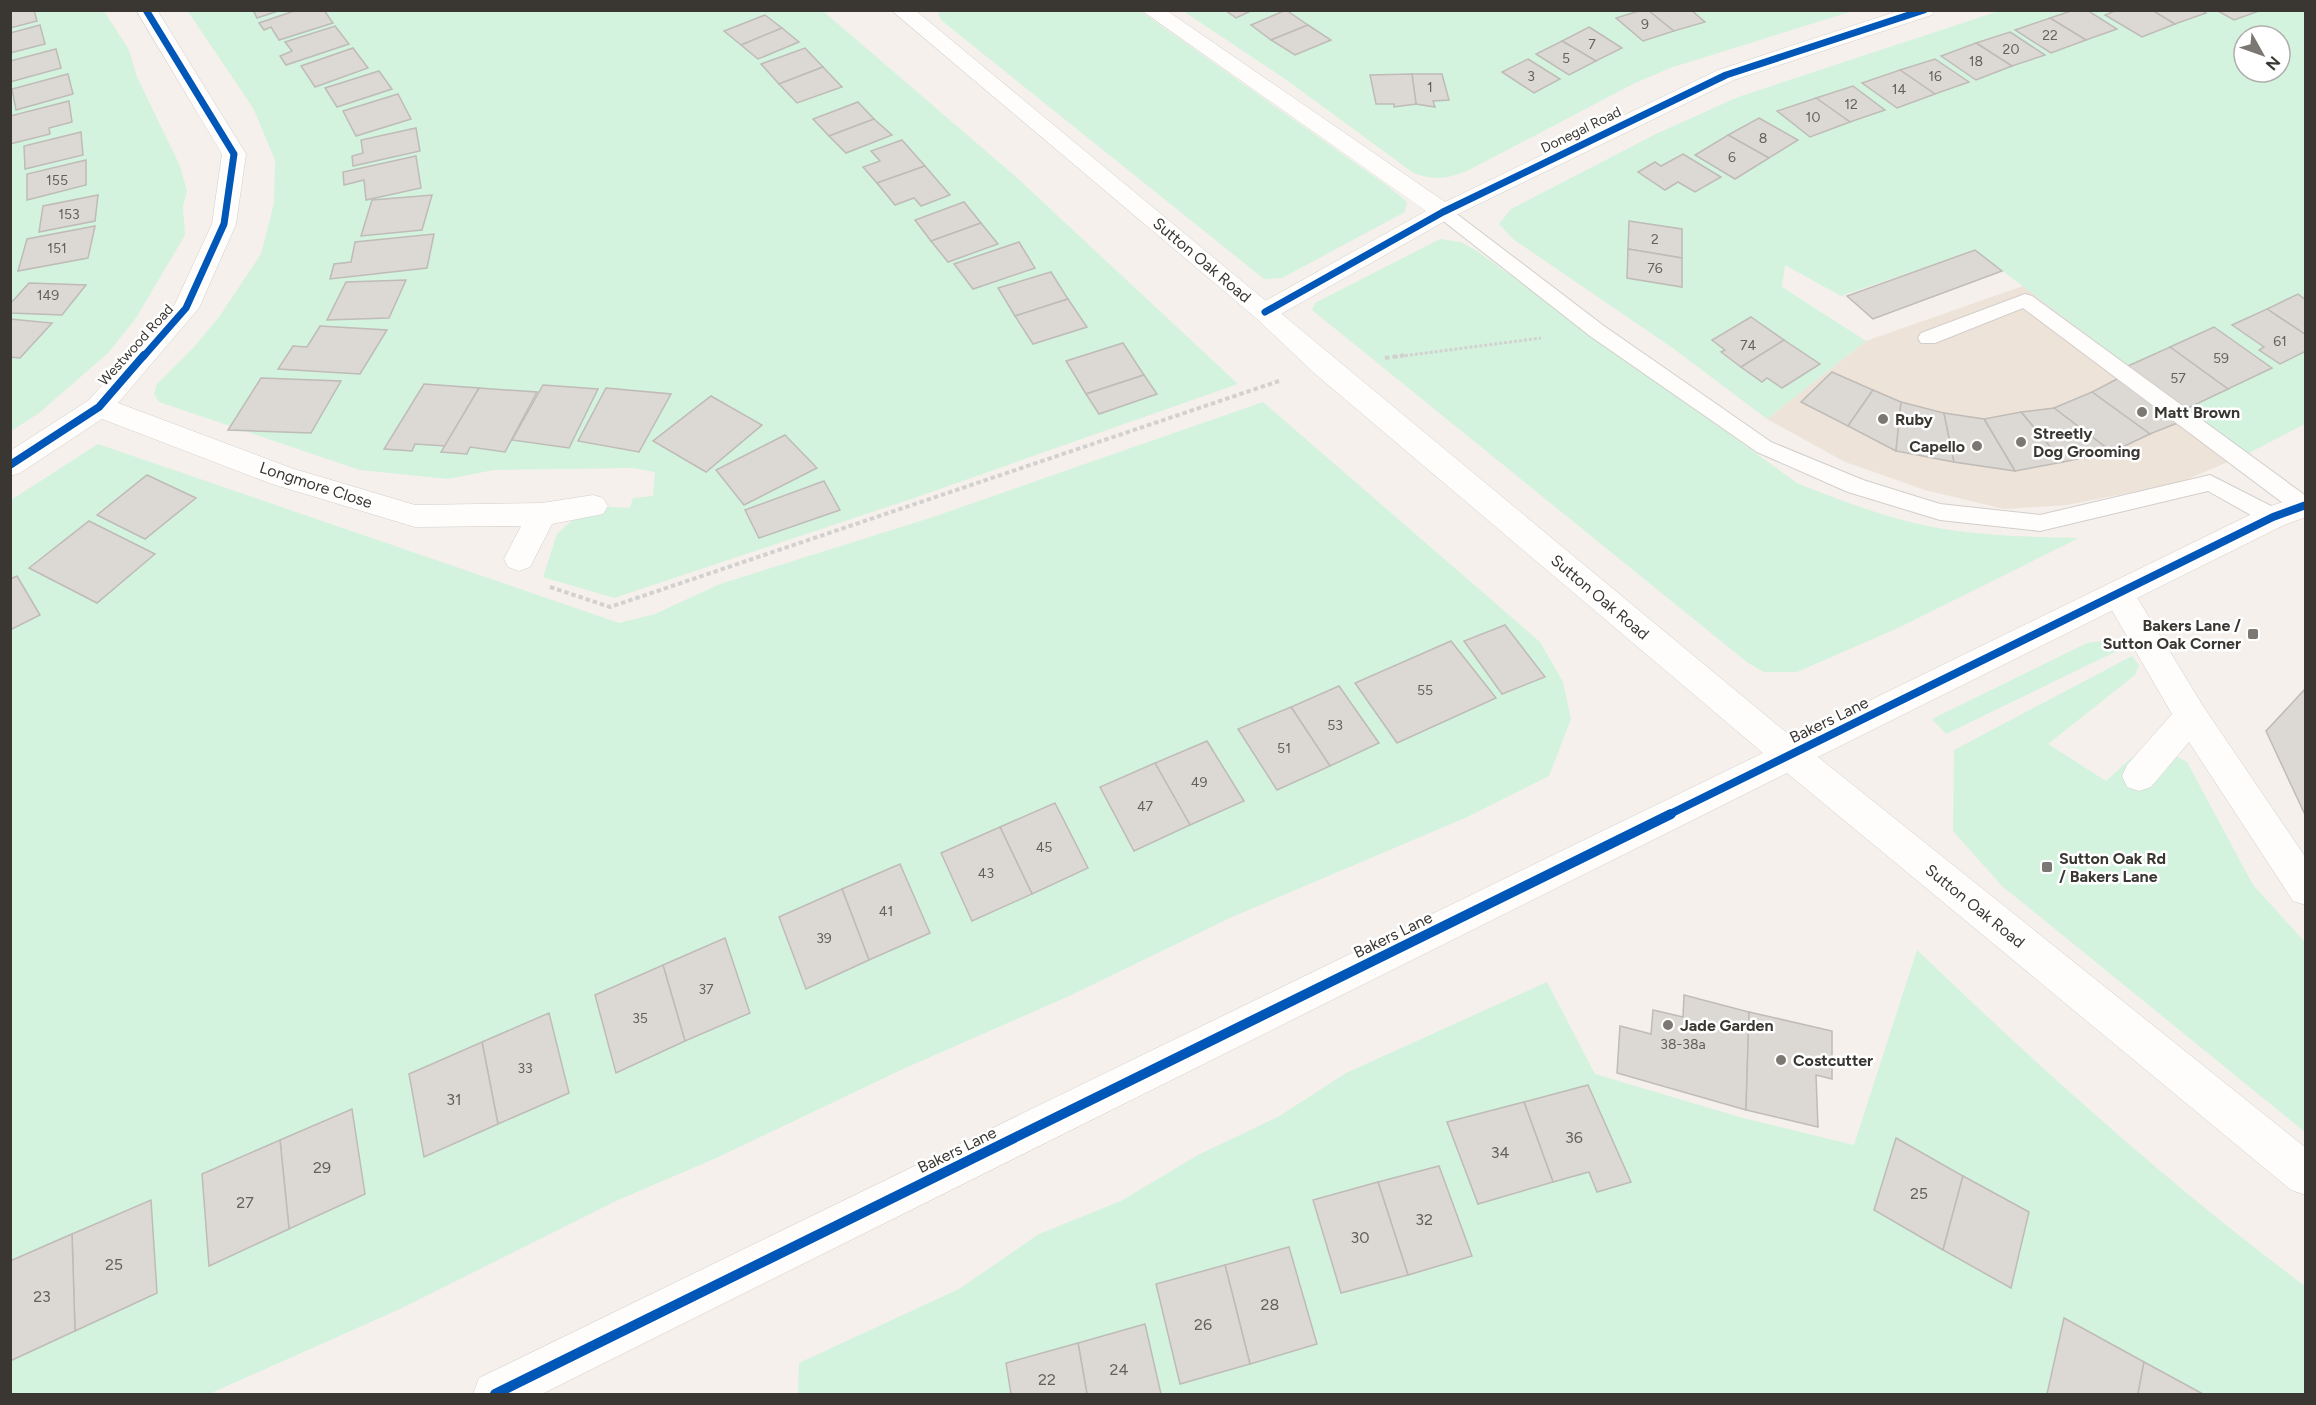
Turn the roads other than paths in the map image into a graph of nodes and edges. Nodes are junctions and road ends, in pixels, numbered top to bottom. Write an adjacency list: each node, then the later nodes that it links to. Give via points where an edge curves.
1 (146, 10): 8 (street, Westwood Road, via 234,154 224,224 186,308)
2 (901, 10): 6 (street, Sutton Oak Road)
3 (1151, 10): 5 (street)
4 (1924, 10): 5 (street, Donegal Road, via 1726,75)
5 (1443, 212): 6 (street, Donegal Road); 13 (lane, via 1597,331 1764,447 1856,486 1940,512 2040,523 2210,483)
6 (1265, 312): 17 (street, Sutton Oak Road, via 1324,366)
7 (1928, 338): 10 (lane, via 2025,300)
8 (99, 406): 9 (street, Westwood Road); 12 (street, Longmore Close, via 282,476 415,516)
9 (10, 465)
10 (2304, 505): 13 (street, Bakers Lane)
11 (593, 506): 12 (street, Longmore Close)
12 (542, 514): 14 (street)
13 (2273, 518): 15 (street, Bakers Lane)
14 (519, 559)
15 (2119, 595): 16 (street); 17 (street, Bakers Lane)
16 (2191, 716): 18 (street); 19 (street)
17 (1791, 756): 20 (street, Sutton Oak Road); 21 (street, Bakers Lane)
18 (2139, 776)
19 (2306, 889)
20 (2306, 1175)
21 (495, 1395)

